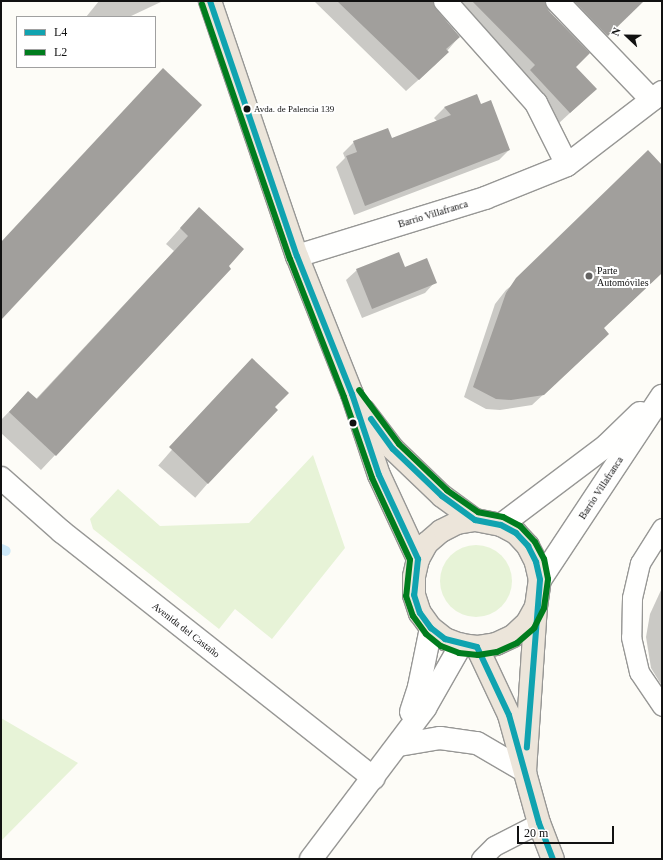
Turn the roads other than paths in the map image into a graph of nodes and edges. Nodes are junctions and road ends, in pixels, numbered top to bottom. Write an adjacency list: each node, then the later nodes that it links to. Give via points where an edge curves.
1 (210, 1): 6 (highway)
2 (445, 1): 5 (street, via 536,103)
3 (557, 1): 4 (street, Barrio Villafranca)
4 (657, 96): 5 (street, Barrio Villafranca)
5 (567, 166): 6 (street, Barrio Villafranca, via 485,198)
6 (297, 256): 8 (highway)
7 (662, 392): 12 (street, Barrio Villafranca, via 607,445)
8 (352, 394): 11 (highway, via 393,449 442,496); 14 (highway, via 379,475)
9 (662, 396): 15 (street, Barrio Villafranca)
10 (1, 478): 22 (street, Avenida del Castaño, via 62,532)
11 (475, 520): 12 (highway); 14 (highway, via 457,523 441,531 428,543)
12 (500, 525): 15 (highway, via 516,533 528,546 536,562)
13 (662, 528): 19 (lane, via 640,564 632,598 631,637 639,672)
14 (418, 559): 17 (highway, via 414,595 420,613)
15 (540, 580): 16 (highway)
16 (536, 607): 18 (highway, via 527,623 513,636 496,644); 21 (highway)
17 (431, 628): 18 (highway, via 445,639); 20 (street, via 420,686)
18 (469, 646): 20 (street); 21 (highway, via 510,715)
19 (662, 706)
20 (399, 745): 21 (street, via 440,738 477,742); 22 (street)
21 (525, 771): 23 (highway)
22 (374, 778): 24 (street)
23 (539, 823): 25 (lane, via 494,846); 26 (highway)
24 (311, 859)
25 (481, 859)
26 (553, 859)

